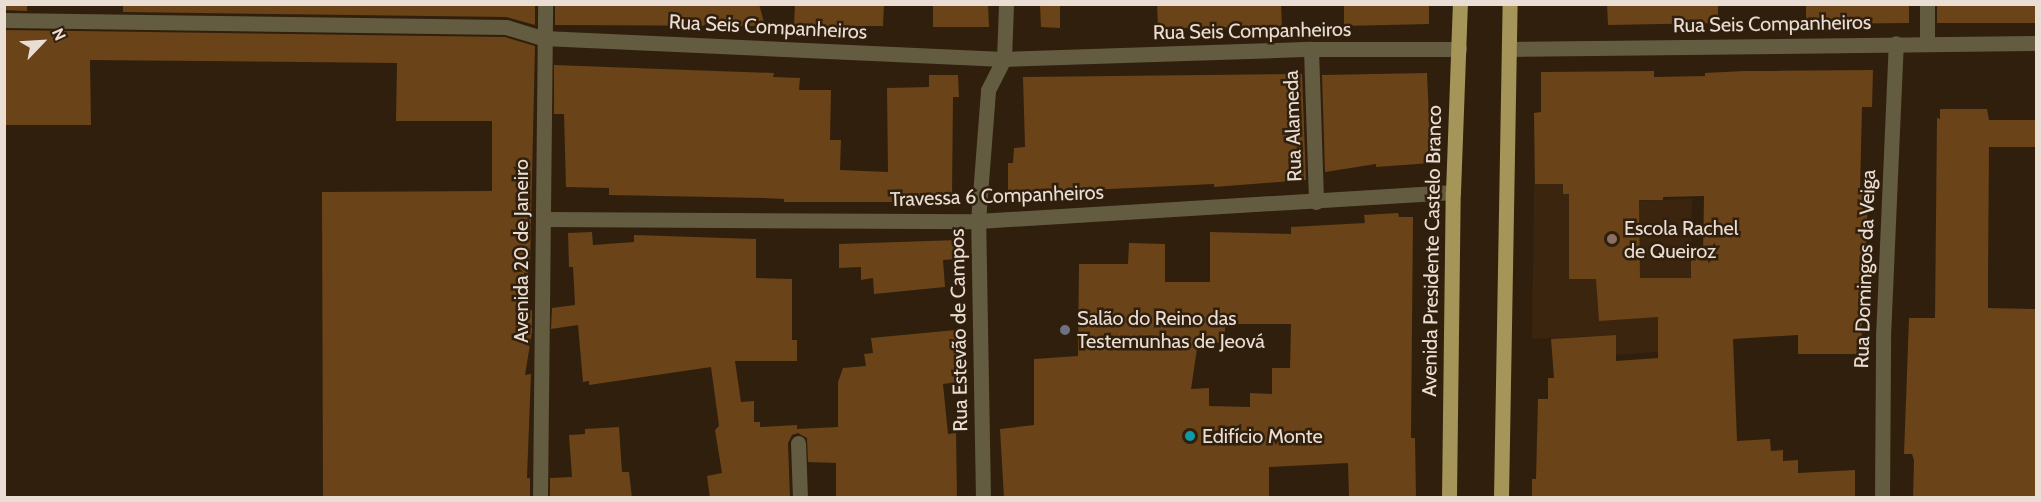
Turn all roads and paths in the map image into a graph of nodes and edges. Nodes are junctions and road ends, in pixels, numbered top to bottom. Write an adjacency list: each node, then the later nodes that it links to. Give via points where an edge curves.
1 (545, 4): 7 (street, Avenida 20 de Janeiro)
2 (1006, 4): 14 (street)
3 (1460, 4): 12 (main road, Avenida Presidente Castelo Branco)
4 (1510, 4): 13 (main road)
5 (1927, 4): 10 (street)
6 (4, 20): 7 (street, Rua Seis Companheiros, via 506,27)
7 (543, 38): 14 (street, Rua Seis Companheiros); 17 (street, Avenida 20 de Janeiro)
8 (2037, 42): 10 (street, Rua Seis Companheiros)
9 (1896, 43): 10 (street, Rua Seis Companheiros); 13 (street, Rua Seis Companheiros); 25 (street, Rua Domingos da Veiga, via 1883,337)
10 (1927, 43)
11 (1311, 49): 12 (street, Rua Seis Companheiros); 14 (street, Rua Seis Companheiros); 16 (street, Rua Alameda)
12 (1459, 49): 15 (main road, Avenida Presidente Castelo Branco)
13 (1509, 49): 24 (main road)
14 (1004, 59): 18 (street, Rua Estevão de Campos, via 988,90)
15 (1453, 192): 16 (street, Travessa 6 Companheiros); 23 (main road, Avenida Presidente Castelo Branco)
16 (1316, 202): 18 (street, Travessa 6 Companheiros)
17 (543, 219): 18 (street, Travessa 6 Companheiros); 20 (street, Avenida 20 de Janeiro)
18 (978, 221): 22 (street, Rua Estevão de Campos)
19 (798, 443): 21 (street)
20 (540, 498)
21 (800, 498)
22 (982, 498)
23 (1449, 498)
24 (1501, 498)
25 (1882, 498)

